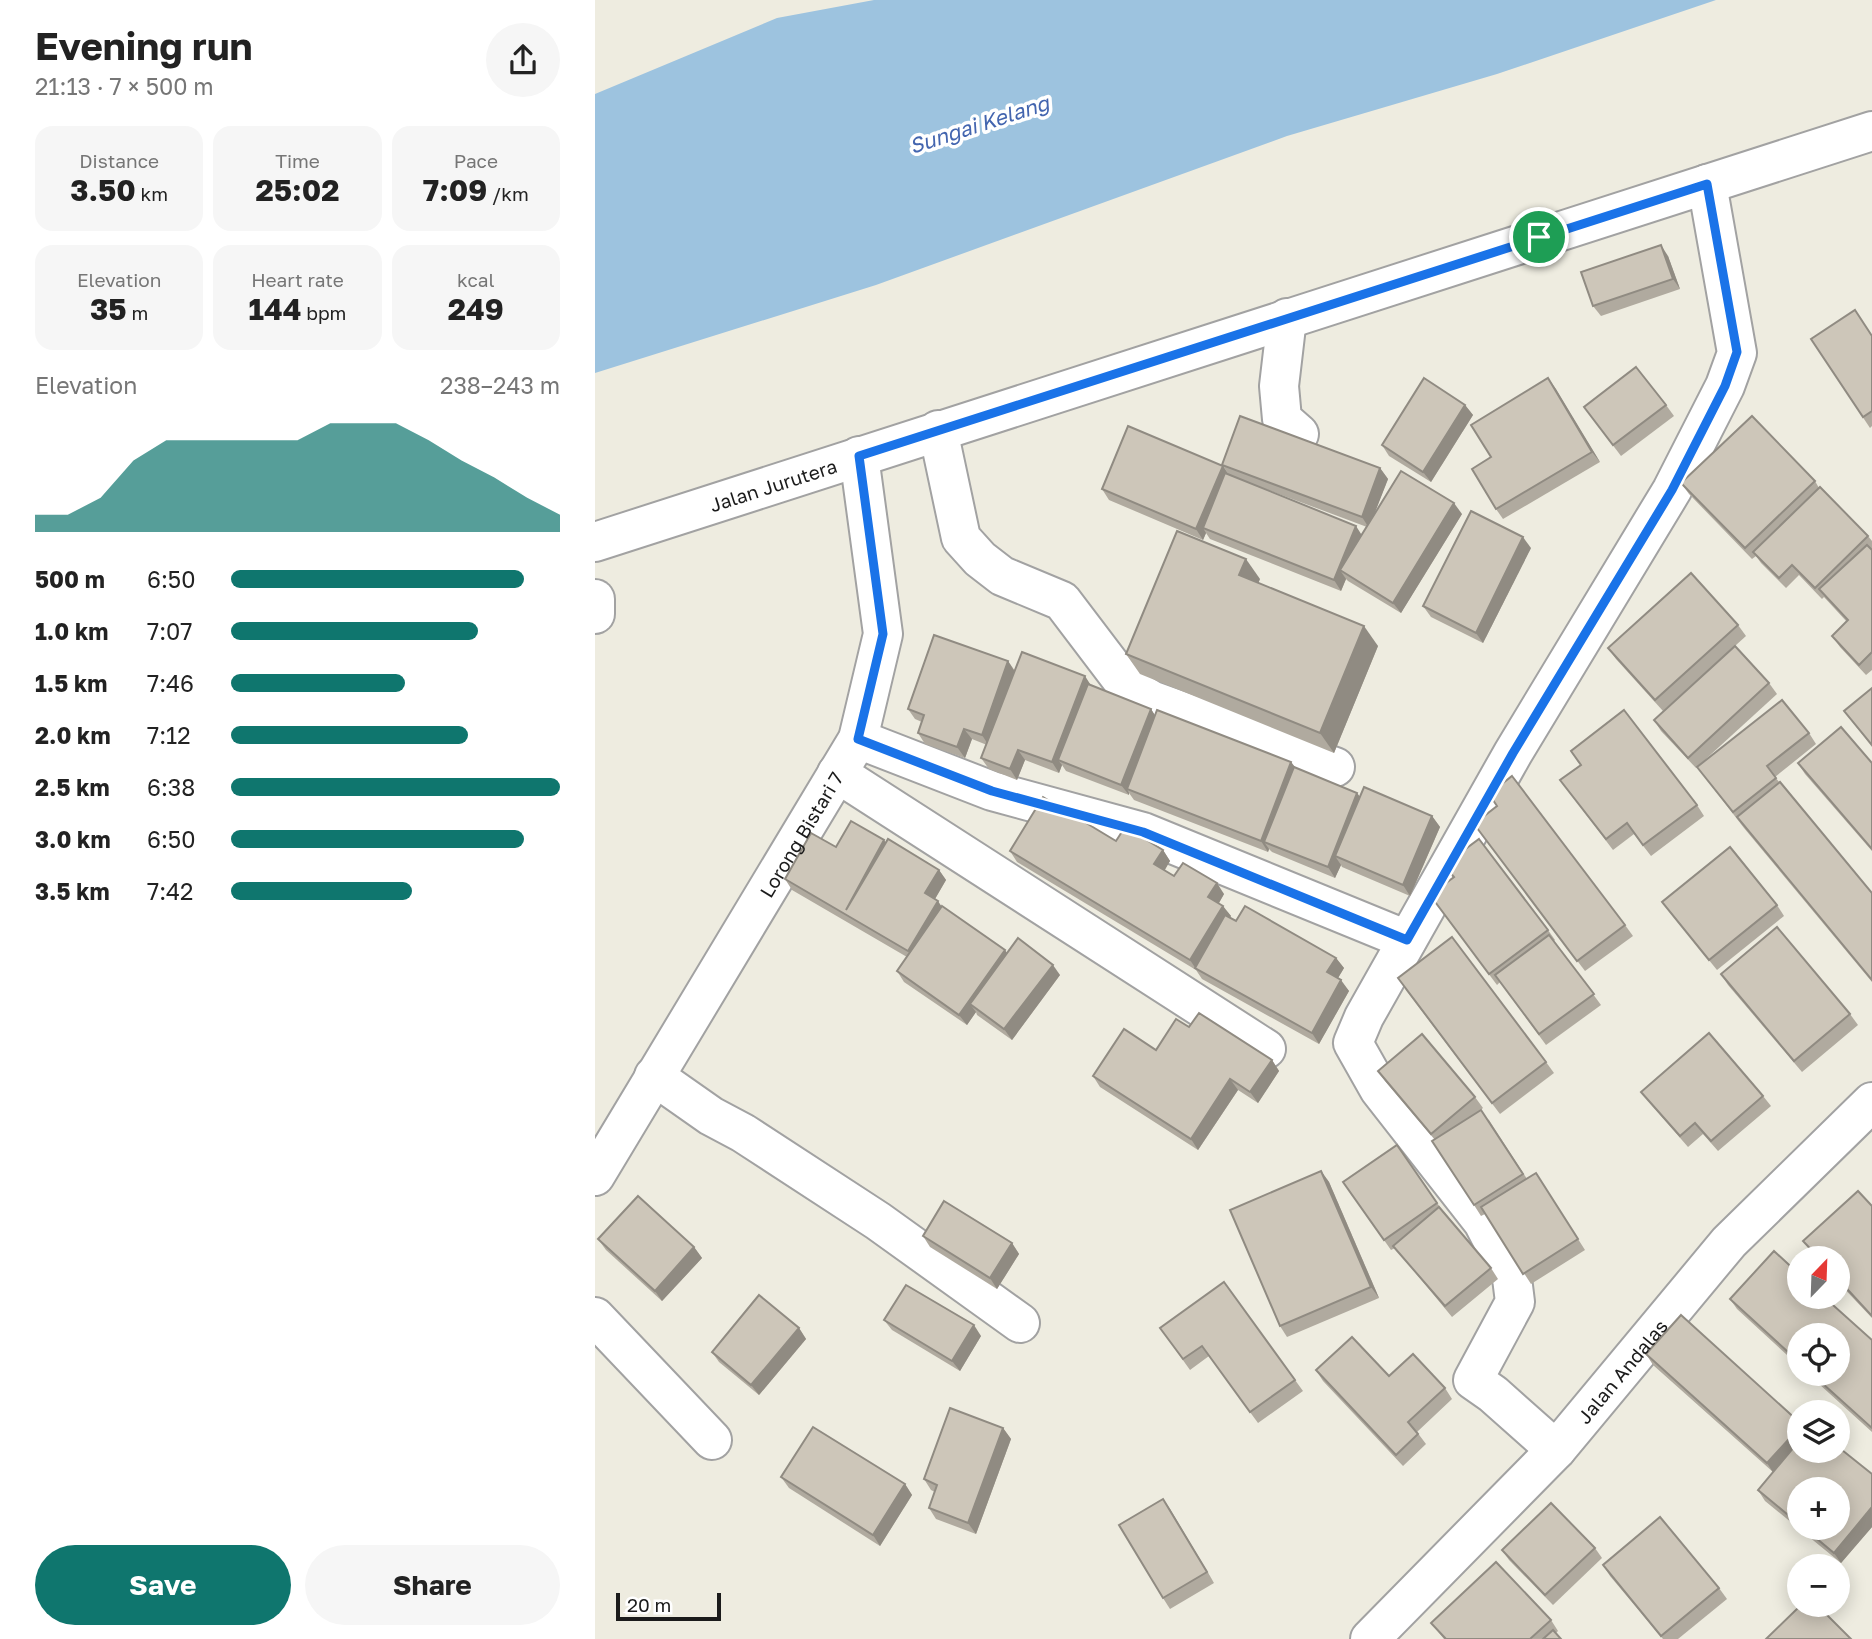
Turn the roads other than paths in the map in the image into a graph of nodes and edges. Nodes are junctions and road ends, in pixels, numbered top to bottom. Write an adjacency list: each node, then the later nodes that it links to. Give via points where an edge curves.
1 (1872, 131): 2 (street, Jalan Jurutera)
2 (1707, 184): 3 (street, Jalan Jurutera); 13 (street, via 1737,352 1725,386 1672,490 1513,753)
3 (1287, 318): 4 (street, Jalan Jurutera); 5 (street, via 1279,386 1282,419)
4 (938, 430): 6 (street, Jalan Jurutera); 11 (street, via 961,538 1002,576 1062,601 1125,684 1151,700)
5 (1299, 434)
6 (859, 456): 7 (street, Jalan Jurutera); 10 (street, Lorong Bistari 7, via 883,634)
7 (595, 542)
8 (595, 599): 9 (street)
9 (595, 614)
10 (858, 739): 12 (street, Lorong Bistari 7); 13 (street, via 992,791 1143,832)
11 (1335, 767)
12 (837, 773): 14 (street); 15 (street, Lorong Bistari 7)
13 (1407, 940): 21 (street, via 1353,1043 1379,1089 1483,1222 1513,1278 1514,1302 1473,1380)
14 (1266, 1049)
15 (654, 1076): 17 (street, Lorong Bistari 7); 19 (street, via 878,1221)
16 (1872, 1102): 21 (street, Jalan Andalas, via 1729,1242)
17 (595, 1176)
18 (595, 1317): 20 (street)
19 (1020, 1323)
20 (712, 1440)
21 (1556, 1450): 22 (street, Jalan Andalas)
22 (1370, 1639)

